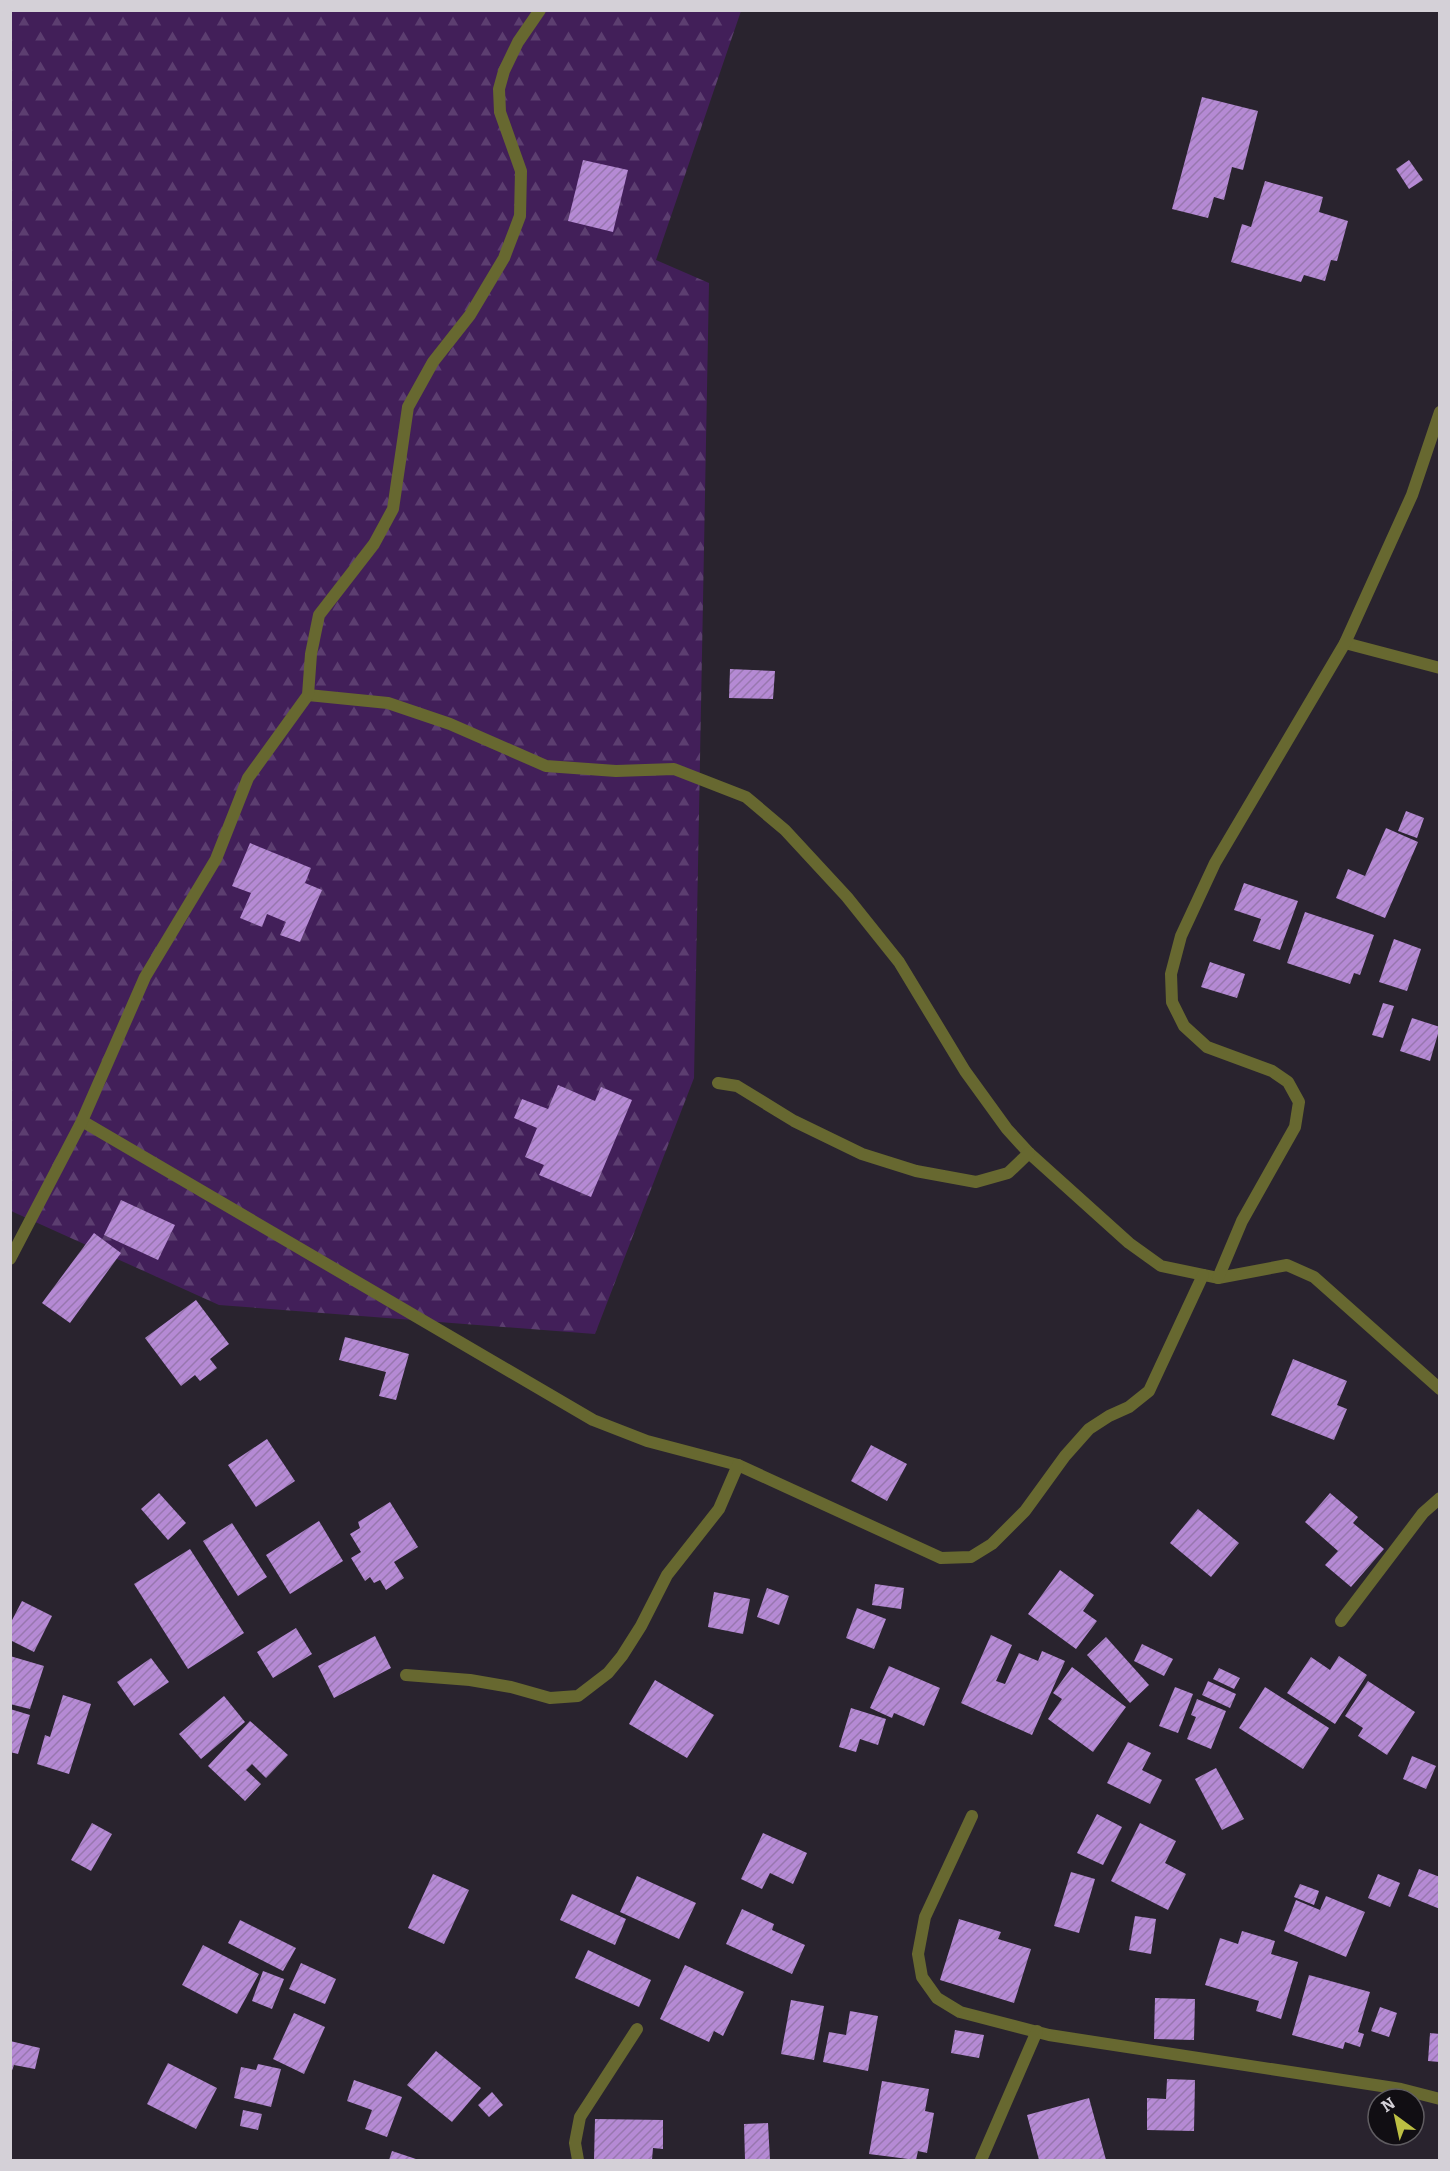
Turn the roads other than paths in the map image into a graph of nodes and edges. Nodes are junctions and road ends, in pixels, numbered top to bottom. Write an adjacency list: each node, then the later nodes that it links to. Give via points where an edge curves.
1 (540, 10): 5 (street, via 518,42 499,89 500,112 521,171 520,216 504,258 470,315 433,362 408,407 393,509 374,544 319,615)
2 (1440, 412): 3 (street, via 1412,495)
3 (1345, 643): 4 (street); 11 (street, via 1215,863 1181,936 1171,974 1172,1002 1184,1026 1207,1047 1272,1071 1288,1082 1299,1102 1295,1127 1242,1221)
4 (1440, 668)
5 (308, 695): 7 (street, via 248,778 216,859 145,977); 8 (street, via 388,703 450,724 546,766 616,771 674,769 746,797 785,830 848,897 898,962 965,1071)
6 (718, 1083): 8 (street, via 737,1086 794,1121 862,1154 916,1171 976,1182 1008,1173)
7 (82, 1121): 9 (street); 13 (street, via 592,1420 647,1441)
8 (1029, 1153): 10 (street, via 1128,1243 1161,1266)
9 (10, 1259)
10 (1203, 1275): 11 (street); 13 (street, via 1149,1391 1089,1429 1025,1511 992,1544 971,1557 941,1558)
11 (1218, 1278): 12 (street, via 1287,1265 1314,1277)
12 (1440, 1389)
13 (738, 1465): 16 (street, via 719,1509 667,1575 622,1656 608,1673 578,1696 550,1698 470,1680)
14 (1440, 1498): 15 (street, via 1423,1513)
15 (1341, 1621)
16 (406, 1675)
17 (972, 1816): 19 (street, via 925,1917 918,1954 921,1977 937,1998 960,2012)
18 (637, 2029): 21 (street, via 580,2118 575,2143)
19 (1037, 2031): 20 (street, via 1401,2089); 22 (street)
20 (1440, 2099)
21 (578, 2160)
22 (981, 2160)

